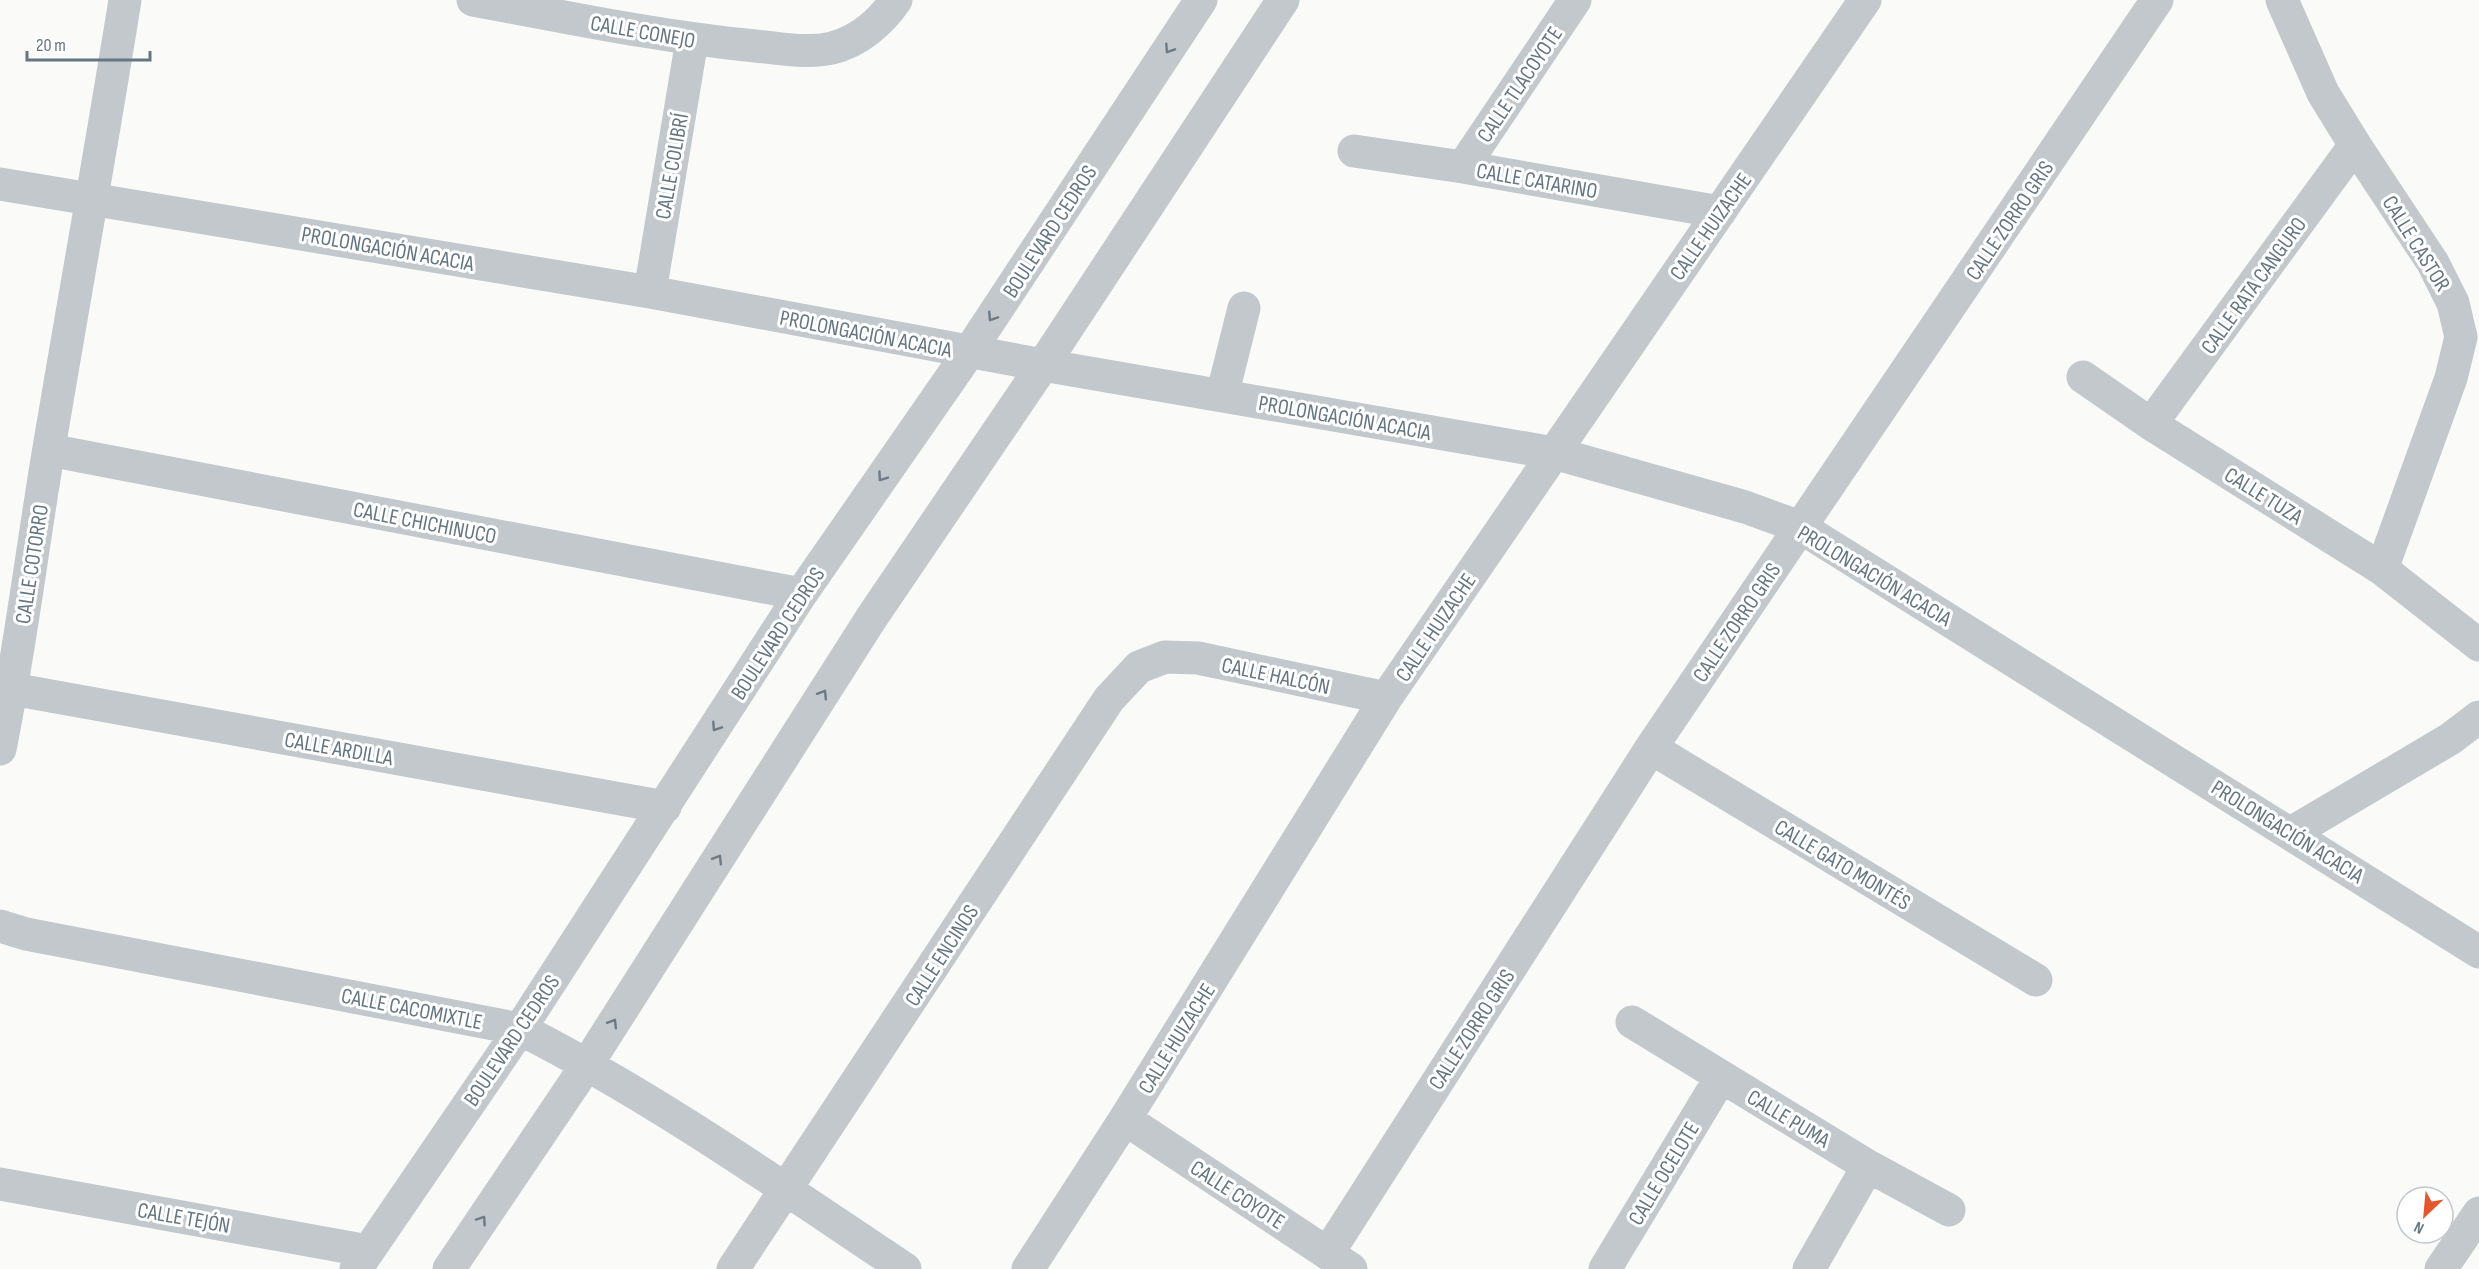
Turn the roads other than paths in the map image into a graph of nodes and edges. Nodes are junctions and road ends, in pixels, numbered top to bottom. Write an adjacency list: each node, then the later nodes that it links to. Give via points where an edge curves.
1 (125, 0): 15 (street, CALLE COTORRO)
2 (472, 0): 10 (street, CALLE CONEJO)
3 (896, 0): 10 (street, CALLE CONEJO, via 860,36 833,47 807,52)
4 (1201, 0): 19 (street, BOULEVARD CEDROS, one-way to 19)
5 (1283, 0): 20 (street)
6 (1575, 0): 13 (street, CALLE TLACOYOTE)
7 (1865, 0): 16 (street, CALLE HUIZACHE)
8 (2157, 0): 26 (street, CALLE ZORRO GRIS)
9 (2282, 0): 11 (street, CALLE CASTOR, via 2324,93)
10 (692, 40): 17 (street, CALLE COLIBRÍ)
11 (2355, 145): 23 (street, CALLE RATA CANGURO); 27 (street, CALLE CASTOR, via 2433,263 2453,303 2461,337 2451,378)
12 (1354, 151): 13 (street, CALLE CATARINO)
13 (1463, 167): 16 (street, CALLE CATARINO)
14 (0, 184): 15 (street, PROLONGACIÓN ACACIA)
15 (93, 198): 17 (street, PROLONGACIÓN ACACIA); 24 (street, CALLE COTORRO)
16 (1720, 212): 25 (street, CALLE HUIZACHE)
17 (650, 292): 19 (street, PROLONGACIÓN ACACIA)
18 (1244, 308): 22 (street)
19 (969, 352): 20 (street, PROLONGACIÓN ACACIA); 28 (street, BOULEVARD CEDROS, one-way to 28)
20 (1044, 365): 22 (street, PROLONGACIÓN ACACIA); 43 (street, one-way to 20, via 872,617)
21 (2083, 377): 23 (street, CALLE TUZA)
22 (1222, 396): 25 (street, PROLONGACIÓN ACACIA)
23 (2151, 424): 27 (street, CALLE TUZA)
24 (49, 450): 28 (street, CALLE CHICHINUCO); 31 (street, CALLE COTORRO)
25 (1554, 453): 26 (street, PROLONGACIÓN ACACIA, via 1745,507); 32 (street, CALLE HUIZACHE)
26 (1800, 527): 34 (street, CALLE ZORRO GRIS); 37 (street, PROLONGACIÓN ACACIA)
27 (2382, 569): 29 (street, CALLE TUZA)
28 (801, 594): 36 (street, BOULEVARD CEDROS, one-way to 36)
29 (2479, 645)
30 (1164, 657): 32 (street, CALLE HALCÓN, via 1198,658); 48 (street, CALLE ENCINOS, via 1139,667 1109,699)
31 (12, 689): 35 (street, CALLE COTORRO); 36 (street, CALLE ARDILLA)
32 (1386, 699): 45 (street, CALLE HUIZACHE)
33 (2479, 717): 37 (street, via 2450,739)
34 (1650, 748): 40 (street, CALLE GATO MONTÉS); 52 (street, CALLE ZORRO GRIS)
35 (0, 749)
36 (665, 807): 42 (street, BOULEVARD CEDROS)
37 (2291, 833): 39 (street, PROLONGACIÓN ACACIA)
38 (0, 926): 42 (street, CALLE CACOMIXTLE)
39 (2479, 952)
40 (2036, 980)
41 (1632, 1022): 44 (street, CALLE PUMA)
42 (520, 1029): 43 (street, CALLE CACOMIXTLE); 51 (street, BOULEVARD CEDROS)
43 (588, 1063): 48 (street, CALLE CACOMIXTLE); 54 (street, one-way to 43)
44 (1721, 1077): 46 (street, CALLE PUMA); 58 (street, CALLE OCELOTE)
45 (1125, 1119): 52 (street, CALLE COYOTE); 57 (street, CALLE HUIZACHE)
46 (1868, 1166): 49 (street, CALLE PUMA); 59 (street)
47 (0, 1184): 51 (street, CALLE TEJÓN)
48 (786, 1190): 55 (street, CALLE ENCINOS); 56 (street, CALLE CACOMIXTLE)
49 (1949, 1210)
50 (2479, 1213): 53 (street)
51 (362, 1260)
52 (1340, 1261)
53 (2444, 1268)
54 (449, 1269)
55 (733, 1269)
56 (905, 1269)
57 (1028, 1269)
58 (1605, 1269)
59 (1809, 1269)

